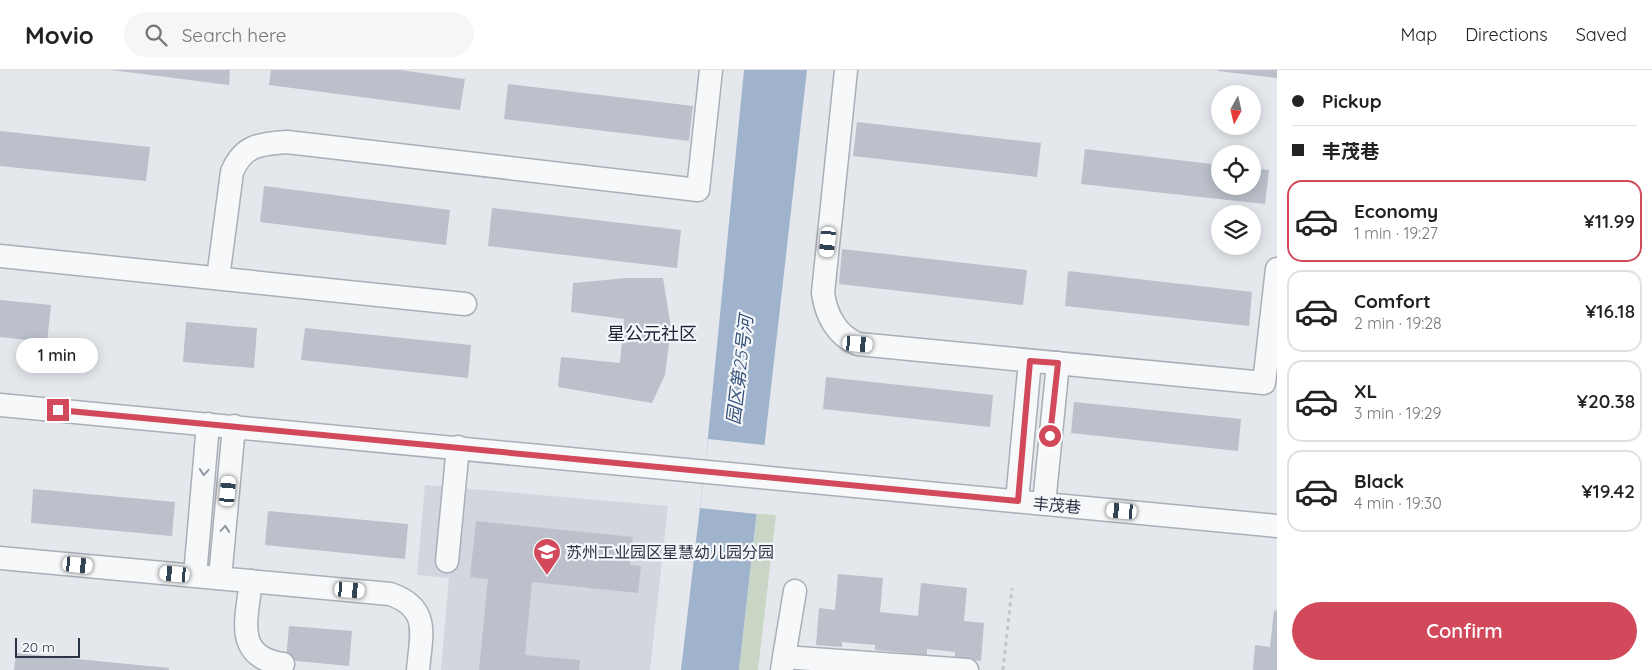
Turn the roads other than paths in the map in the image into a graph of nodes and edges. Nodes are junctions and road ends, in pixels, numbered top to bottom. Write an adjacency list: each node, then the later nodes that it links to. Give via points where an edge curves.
1 (711, 70): 5 (street, via 698,190 287,142 263,144 246,150 237,159 232,172)
2 (846, 70): 7 (street, via 823,293 838,330 846,339 858,344)
3 (0, 256): 5 (street)
4 (1277, 268): 8 (street, via 1264,383)
5 (218, 278): 6 (street)
6 (465, 304)
7 (1030, 361): 8 (street); 13 (street)
8 (1058, 363): 14 (street)
9 (0, 404): 10 (street, 丰茂巷)
10 (208, 424): 11 (street, 丰茂巷); 18 (street, one-way to 18)
11 (234, 426): 12 (street, 丰茂巷); 19 (street, one-way to 11)
12 (458, 447): 13 (street, 丰茂巷); 17 (street)
13 (1018, 501): 14 (street, 丰茂巷)
14 (1044, 504): 15 (street, 丰茂巷)
15 (1277, 526)
16 (0, 558): 18 (street)
17 (447, 561)
18 (195, 576): 19 (street)
19 (220, 578): 20 (street)
20 (251, 581): 22 (street, via 246,630 248,646 258,657); 25 (street, via 390,594 405,599 420,619 422,633)
21 (794, 591): 23 (street)
22 (283, 664)
23 (783, 664): 24 (street)
24 (844, 666): 26 (street)
25 (418, 670)
26 (967, 670)

